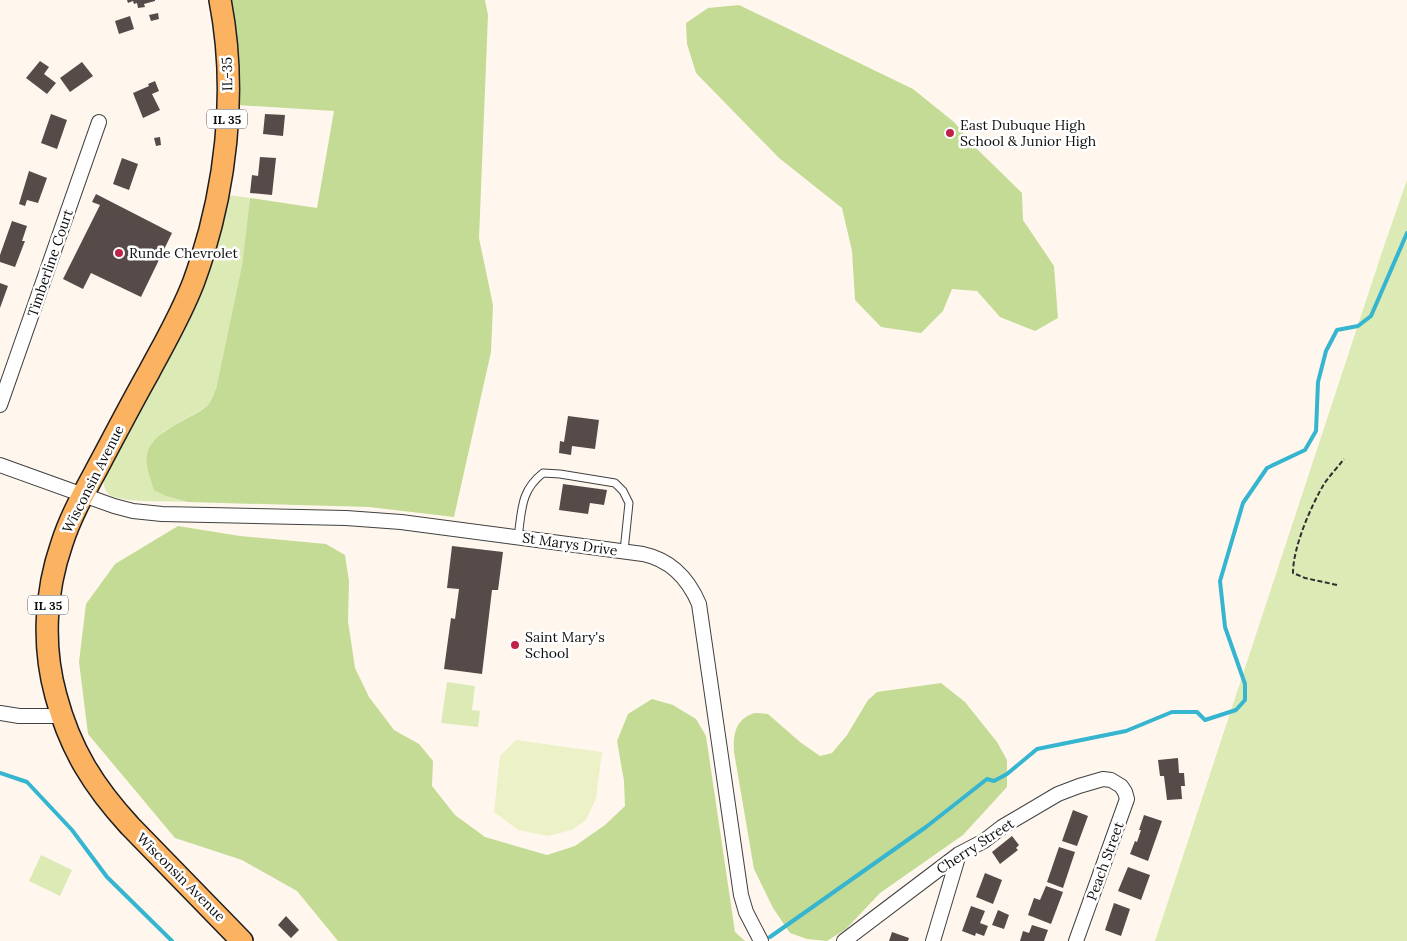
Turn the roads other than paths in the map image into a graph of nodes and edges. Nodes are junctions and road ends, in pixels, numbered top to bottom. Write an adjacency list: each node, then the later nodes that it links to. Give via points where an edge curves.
1 (220, 0): 3 (main road, IL-35 / IL 35, via 227,53 227,112 222,169)
2 (99, 122): 4 (street, Timberline Court)
3 (208, 237): 6 (main road, Wisconsin Avenue / IL 35, via 193,282 169,336)
4 (0, 405)
5 (0, 465): 6 (street, St Marys Drive)
6 (83, 496): 7 (street, St Marys Drive, via 133,511 162,514 355,518); 10 (main road, Wisconsin Avenue / IL 35, via 62,542 49,597 50,670)
7 (518, 538): 8 (street, St Marys Drive); 8 (lane, via 524,494 543,473 560,474 615,482 623,491 629,503)
8 (624, 551): 13 (street, St Marys Drive, via 649,555 675,568 686,578 698,604 741,895)
9 (0, 713): 10 (street)
10 (61, 716): 14 (main road, Wisconsin Avenue / IL 35, via 83,765 114,808)
11 (1118, 784): 12 (street, Cherry Street, via 1103,779 1058,794); 17 (street, Peach Street, via 1126,792 1127,799)
12 (959, 854): 15 (street, Cherry Street); 16 (street)
13 (759, 938)
14 (242, 941)
15 (844, 941)
16 (933, 941)
17 (1076, 941)

